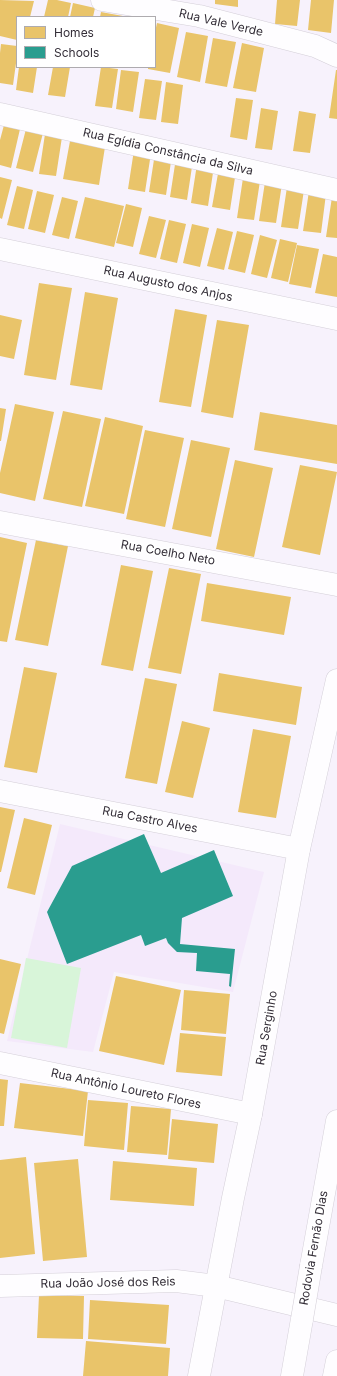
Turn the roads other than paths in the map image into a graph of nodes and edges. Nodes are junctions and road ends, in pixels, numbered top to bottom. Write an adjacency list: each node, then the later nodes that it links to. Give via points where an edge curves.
1 (102, 0): 2 (main road, Rua Vale Verde, via 199,16 315,46)
2 (337, 56)
3 (0, 114): 4 (main road, Rua Egídia Constância da Silva)
4 (337, 190)
5 (0, 250): 6 (main road, Rua Augusto dos Anjos)
6 (337, 319)
7 (0, 522): 8 (main road, Rua Coelho Neto)
8 (337, 584)
9 (337, 680): 11 (main road, Rua Serginho)
10 (0, 791): 11 (main road, Rua Castro Alves)
11 (299, 849): 13 (main road, Rua Serginho)
12 (0, 1063): 13 (main road, Rua Antônio Loureto Flores)
13 (251, 1114): 16 (main road, Rua Serginho)
14 (337, 1121): 20 (main road, Rodovia Fernão Dias, bridge)
15 (0, 1286): 16 (main road, Rua João José dos Reis, via 176,1281)
16 (216, 1286): 17 (main road, Rua João José dos Reis); 19 (main road, Rua Serginho)
17 (337, 1315)
18 (337, 1361): 21 (main road)
19 (199, 1376)
20 (292, 1376)
21 (334, 1376)

